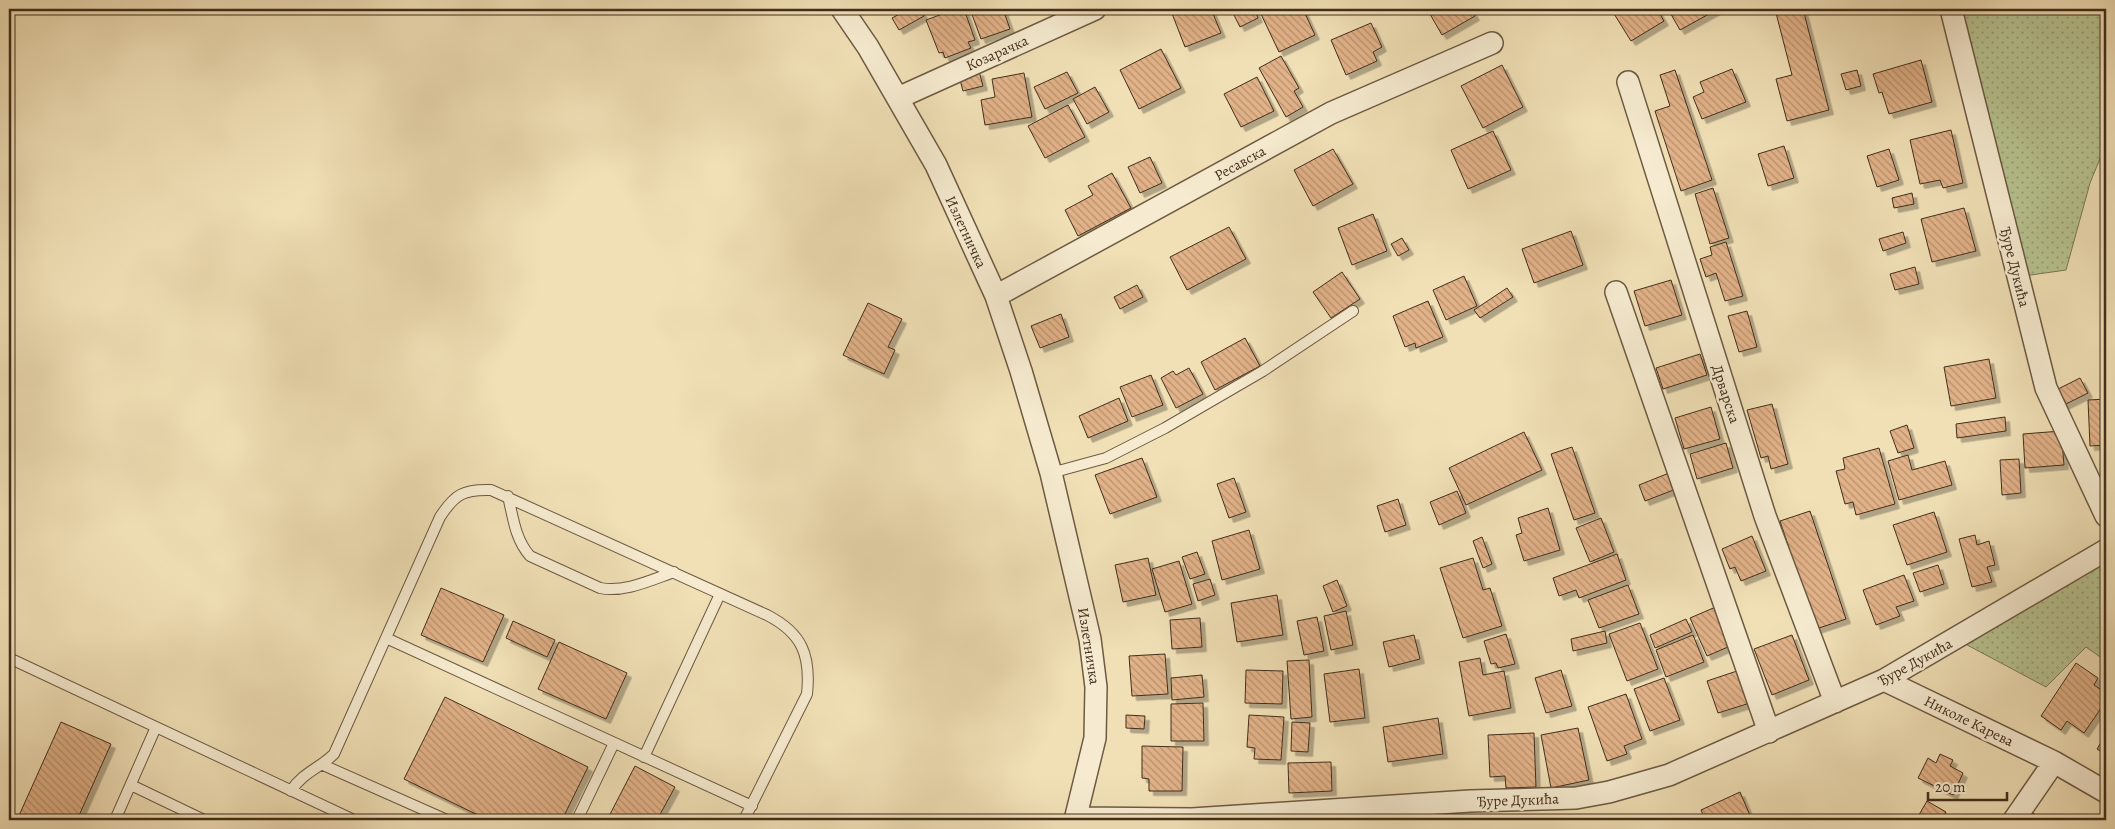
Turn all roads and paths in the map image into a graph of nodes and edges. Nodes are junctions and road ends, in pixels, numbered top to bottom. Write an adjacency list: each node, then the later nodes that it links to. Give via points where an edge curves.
1 (842, 9): 6 (street, Излетничка)
2 (1095, 9): 6 (street, Козарачка)
3 (1951, 9): 12 (street, Ђуре Дукића, via 2046,388)
4 (1492, 43): 8 (street, Ресавска, via 1331,113)
5 (1628, 82): 19 (street, Дрварска, via 1765,516)
6 (898, 98): 8 (street, Излетничка, via 936,165)
7 (1616, 292): 21 (street)
8 (996, 296): 10 (street, Излетничка)
9 (1354, 311): 10 (lane, via 1263,371 1165,428 1106,458)
10 (1051, 473): 30 (street, Излетничка, via 1090,639 1096,687 1095,738)
11 (508, 496): 14 (lane); 14 (lane, via 522,547 530,556 547,564 611,590); 16 (lane, via 491,490 475,490 460,494 449,502)
12 (2106, 516)
13 (2106, 550): 18 (street, Ђуре Дукића)
14 (674, 572): 15 (lane)
15 (720, 594): 23 (lane); 29 (lane, via 783,624 796,636 809,674 807,694)
16 (386, 638): 22 (lane); 25 (lane, via 341,740)
17 (9, 658): 20 (lane)
18 (1884, 680): 19 (street, Ђуре Дукића); 24 (street, Николе Карева)
19 (1835, 702): 21 (street, Ђуре Дукића)
20 (156, 727): 26 (lane); 27 (lane)
21 (1769, 732): 30 (street, Ђуре Дукића, via 1669,774 1610,792 1576,798 1470,801 1192,819)
22 (614, 743): 23 (lane); 35 (lane)
23 (644, 757): 29 (lane)
24 (2054, 762): 28 (street, Николе Карева); 37 (street)
25 (323, 765): 27 (lane, via 304,775); 34 (lane)
26 (131, 785): 31 (lane); 32 (lane)
27 (291, 791): 33 (lane)
28 (2106, 792)
29 (752, 806): 36 (lane)
30 (1075, 819)
31 (115, 820)
32 (204, 820)
33 (354, 820)
34 (447, 820)
35 (577, 820)
36 (744, 820)
37 (2014, 820)

